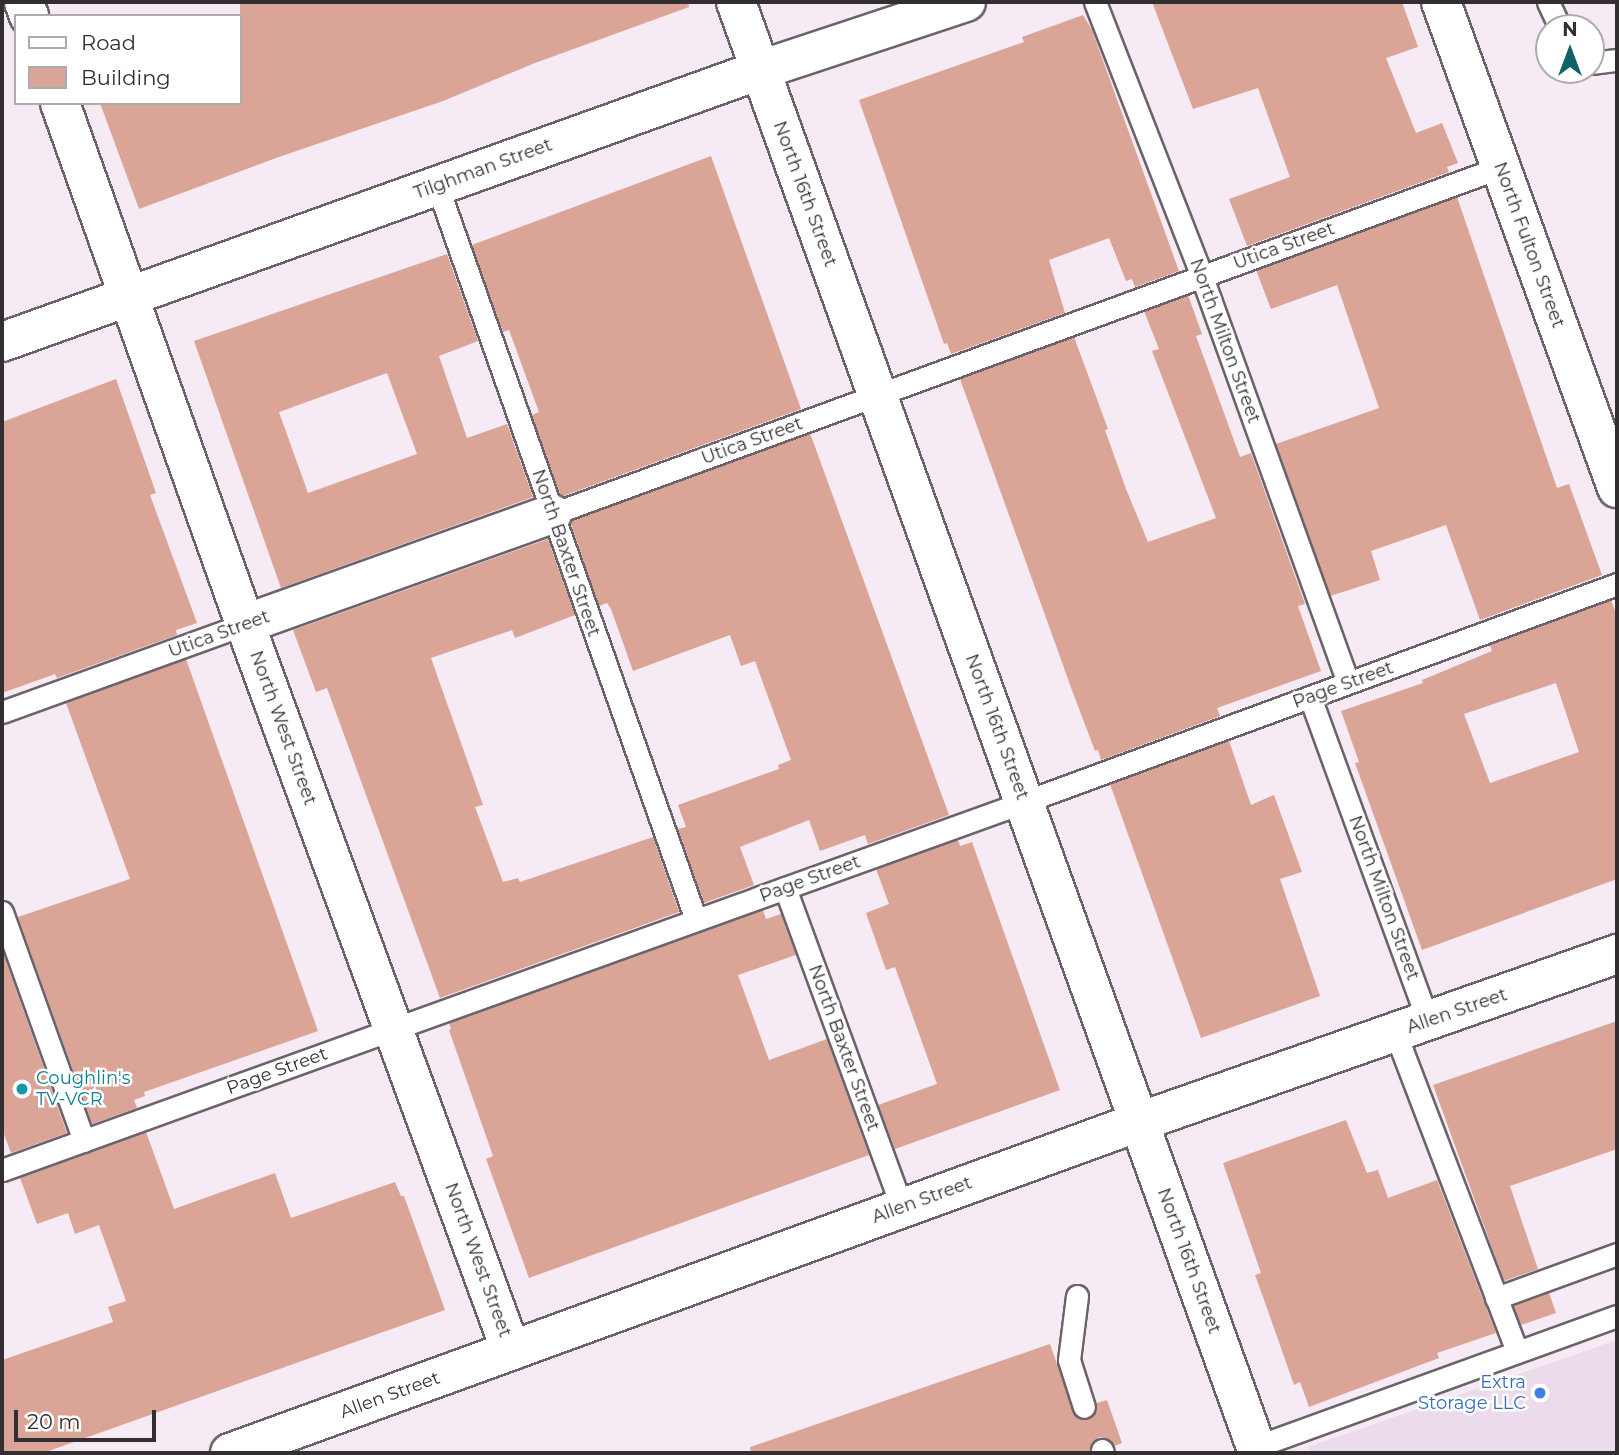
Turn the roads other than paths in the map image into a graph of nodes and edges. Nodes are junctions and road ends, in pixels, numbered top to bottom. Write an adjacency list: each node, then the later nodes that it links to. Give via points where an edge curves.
1 (736, 2): 5 (street, North 16th Street)
2 (966, 2): 5 (street, Tilghman Street)
3 (1094, 2): 9 (lane, North Milton Street)
4 (1441, 2): 7 (street, North Fulton Street)
5 (760, 69): 8 (street, Tilghman Street); 12 (street, North 16th Street)
6 (61, 105): 10 (street, North West Street)
7 (1501, 167): 9 (lane, Utica Street); 13 (street, North Fulton Street)
8 (437, 185): 10 (street, Tilghman Street); 14 (lane, North Baxter Street)
9 (1202, 277): 12 (lane, Utica Street); 17 (lane, North Milton Street)
10 (128, 295): 11 (street, Tilghman Street); 16 (street, North West Street)
11 (2, 342)
12 (878, 395): 14 (lane, Utica Street); 20 (street, North 16th Street)
13 (1617, 488)
14 (552, 514): 16 (street, Utica Street); 23 (lane, North Baxter Street)
15 (1617, 584): 17 (lane, Page Street)
16 (245, 624): 19 (lane, Utica Street); 26 (street, North West Street)
17 (1348, 683): 18 (lane, Page Street)
18 (1310, 696): 20 (lane, Page Street); 25 (lane, North Milton Street)
19 (2, 712)
20 (1024, 802): 21 (lane, Page Street); 27 (street, North 16th Street)
21 (785, 888): 23 (lane, Page Street); 30 (lane, North Baxter Street)
22 (2, 912): 28 (lane)
23 (696, 920): 26 (lane, Page Street)
24 (1617, 954): 25 (street, Allen Street)
25 (1412, 1026): 27 (street, Allen Street); 33 (lane, North Milton Street)
26 (393, 1029): 28 (lane, Page Street); 35 (street, North West Street)
27 (1139, 1122): 30 (street, Allen Street); 38 (street, North 16th Street)
28 (84, 1141): 29 (lane, Page Street)
29 (2, 1170)
30 (902, 1207): 35 (street, Allen Street)
31 (1617, 1254): 33 (lane)
32 (1077, 1296): 37 (lane, via 1069,1360)
33 (1496, 1298): 36 (lane, North Milton Street)
34 (1617, 1316): 36 (lane)
35 (511, 1351): 39 (street, Allen Street)
36 (1517, 1352): 38 (lane)
37 (1084, 1408)
38 (1257, 1450)
39 (230, 1453)

